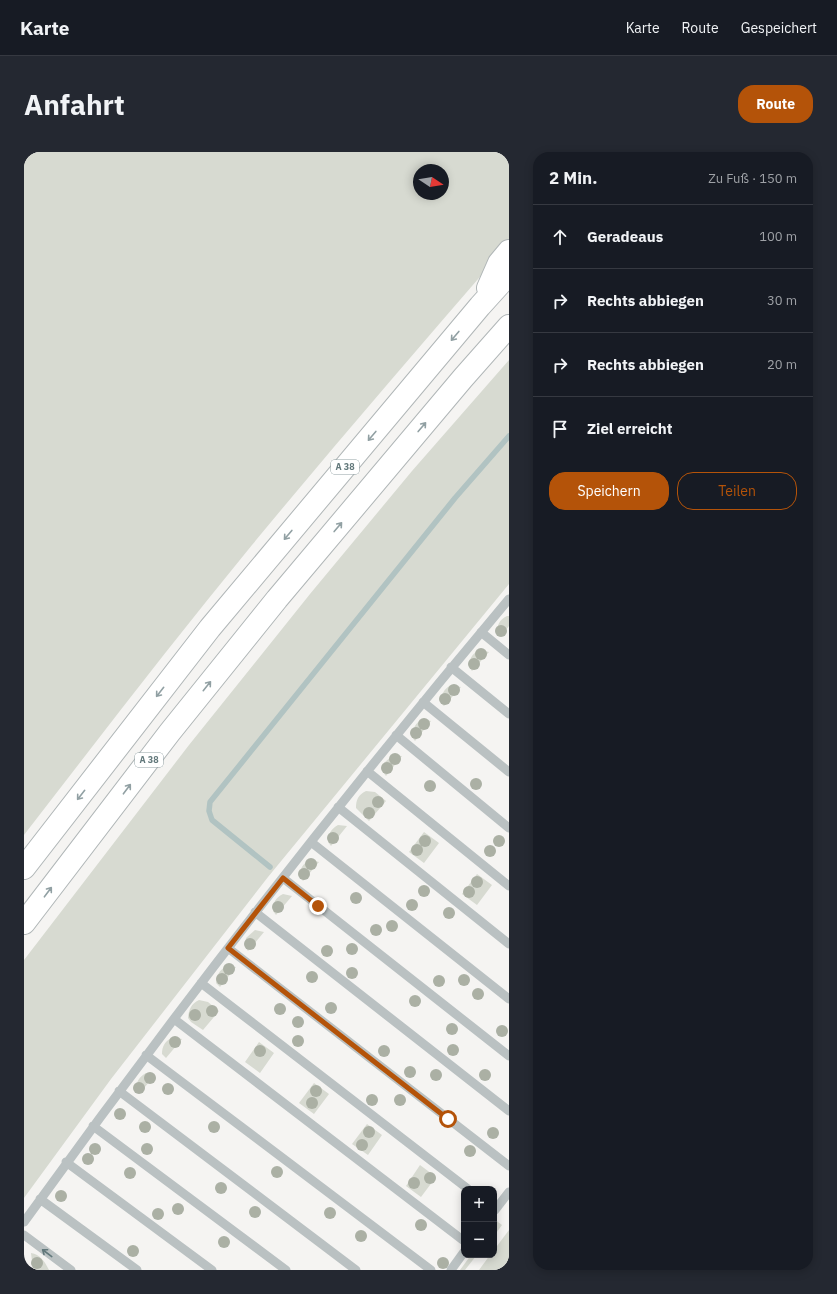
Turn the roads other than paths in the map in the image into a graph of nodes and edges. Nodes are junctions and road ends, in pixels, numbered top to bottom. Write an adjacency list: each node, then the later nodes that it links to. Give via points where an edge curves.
1 (509, 251): 3 (highway, via 499,263)
2 (509, 274): 3 (highway, A 38)
3 (480, 306): 17 (highway, A 38, one-way to 17, via 210,628)
4 (509, 326): 21 (highway, A 38, one-way to 4, via 170,732 272,605)
5 (509, 599): 6 (lane)
6 (481, 632): 7 (lane); 8 (lane)
7 (509, 655)
8 (451, 667): 9 (lane); 10 (lane)
9 (423, 702): 11 (lane); 13 (lane)
10 (509, 714)
11 (396, 735): 12 (lane); 15 (lane)
12 (367, 771): 14 (lane); 19 (lane)
13 (509, 772)
14 (338, 807): 16 (lane); 22 (lane)
15 (509, 828)
16 (311, 842): 18 (lane); 25 (lane)
17 (24, 868)
18 (283, 878): 20 (lane); 28 (lane)
19 (509, 886)
20 (256, 912): 23 (lane); 30 (lane)
21 (24, 923)
22 (509, 944)
23 (228, 948): 24 (lane); 33 (lane)
24 (201, 983): 26 (lane); 34 (lane)
25 (509, 999)
26 (174, 1019): 27 (lane); 40 (lane)
27 (146, 1056): 29 (lane); 47 (lane)
28 (509, 1056)
29 (119, 1091): 31 (lane); 46 (lane)
30 (509, 1111)
31 (93, 1126): 32 (lane); 45 (lane)
32 (66, 1162): 36 (lane); 44 (lane)
33 (509, 1166)
34 (464, 1186)
35 (509, 1192): 37 (lane)
36 (40, 1199): 38 (lane); 43 (lane)
37 (497, 1207)
38 (24, 1222)
39 (24, 1235): 42 (lane, one-way to 39)
40 (461, 1239)
41 (461, 1256): 48 (lane)
42 (71, 1270)
43 (137, 1270)
44 (212, 1270)
45 (286, 1270)
46 (356, 1270)
47 (431, 1270)
48 (451, 1270)

